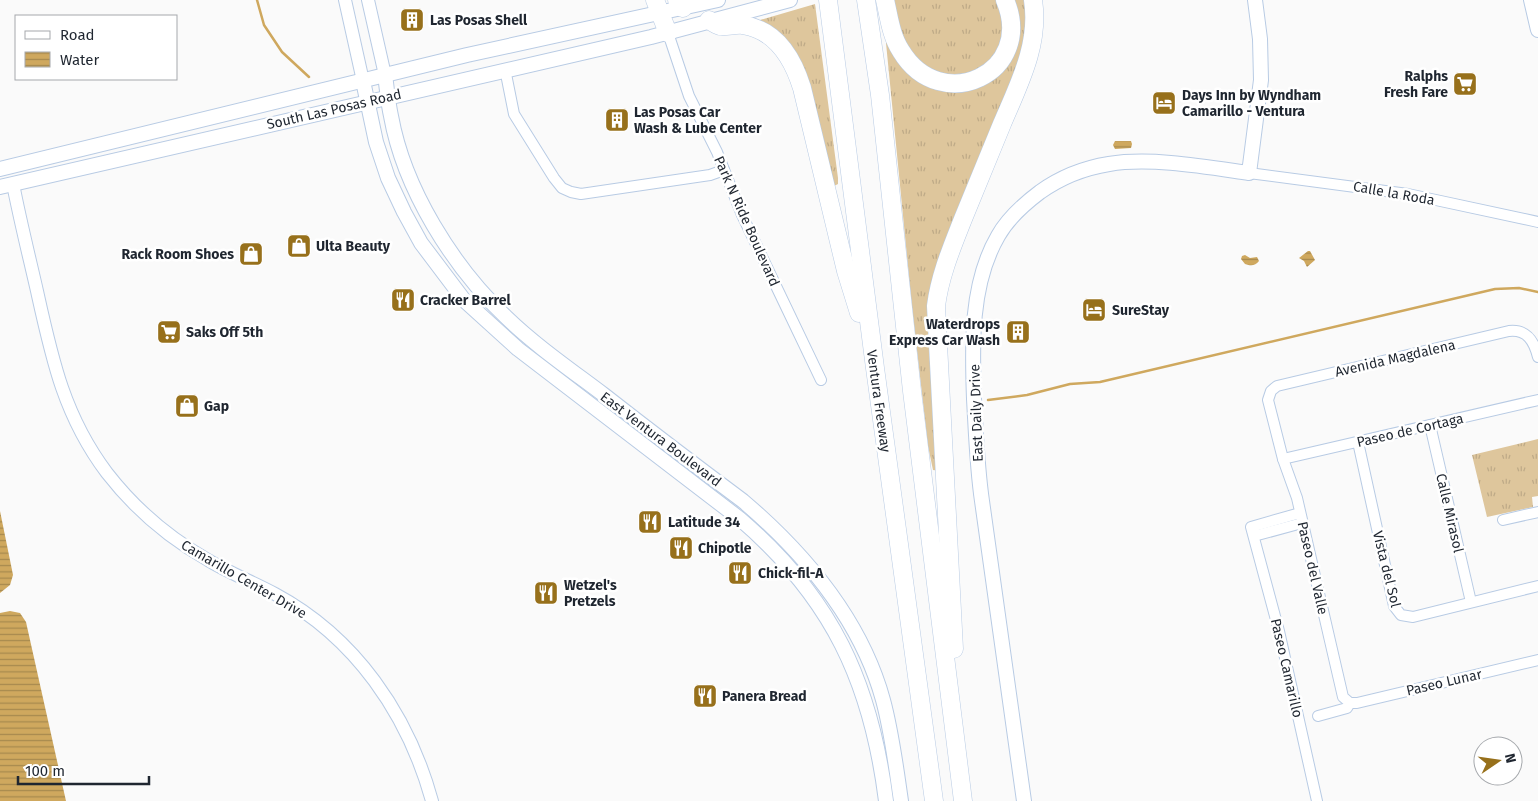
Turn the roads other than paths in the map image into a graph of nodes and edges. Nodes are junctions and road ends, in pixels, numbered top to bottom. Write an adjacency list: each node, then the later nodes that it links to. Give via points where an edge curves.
1 (345, 0): 20 (street)
2 (368, 0): 19 (street)
3 (718, 0): 13 (main road, South Las Posas Road)
4 (790, 0): 15 (main road, South Las Posas Road)
5 (821, 0): 21 (highway)
6 (828, 0): 21 (highway, Ventura Freeway)
7 (866, 0): 46 (highway, via 880,95)
8 (885, 0): 9 (highway, via 893,35 914,67 932,79 961,84 990,73 1003,58 1012,25)
9 (1005, 0)
10 (1033, 0): 46 (highway, via 1033,42 1026,67 949,254 936,306 955,654)
11 (1255, 0): 27 (main road, via 1261,80)
12 (1531, 0): 16 (main road)
13 (680, 4): 14 (main road, South Las Posas Road)
14 (657, 7): 17 (highway); 19 (main road, South Las Posas Road)
15 (709, 20): 17 (main road, South Las Posas Road); 31 (highway, via 720,26 748,26 774,38 797,71 846,271)
16 (1538, 30)
17 (668, 32): 18 (main road, South Las Posas Road); 26 (street, Park N Ride Boulevard, via 689,96)
18 (505, 69): 22 (main road, South Las Posas Road); 26 (street, via 514,114 554,178 570,192 600,192)
19 (385, 75): 20 (main road, South Las Posas Road); 22 (main road, East Ventura Boulevard)
20 (363, 81): 23 (main road, East Ventura Boulevard); 24 (main road, South Las Posas Road)
21 (838, 82): 31 (highway, Ventura Freeway)
22 (388, 96): 23 (main road, South Las Posas Road); 49 (main road, East Ventura Boulevard, via 397,142 418,194 449,250 486,297 552,356 767,522 832,596 873,671 893,743)
23 (367, 101): 28 (main road, South Las Posas Road); 48 (main road, East Ventura Boulevard, via 376,142 404,212 421,243 464,300 530,360 740,519 805,585 839,638 866,701 877,742)
24 (99, 146): 25 (main road, South Las Posas Road); 28 (main road, via 92,154 21,173)
25 (0, 169)
26 (724, 170): 32 (street, Park N Ride Boulevard, via 742,215)
27 (1249, 173): 29 (street, Calle la Roda, via 1408,194); 52 (main road, East Daily Drive, via 1129,162 1084,170 1057,181 1026,202 998,236 989,255 980,287 973,344 977,456)
28 (7, 185): 47 (street, Camarillo Center Drive, via 56,372 70,411 98,460 129,499 170,536 209,561 300,609 356,657 388,698 406,729)
29 (1538, 222)
30 (1538, 356): 33 (street, Avenida Magdalena, via 1531,338 1516,330 1509,331 1297,380 1277,386)
31 (875, 368): 50 (highway, Ventura Freeway)
32 (821, 380)
33 (1269, 395): 37 (street, Paseo del Valle)
34 (1538, 400): 35 (street, Paseo de Cortaga)
35 (1430, 425): 36 (street, Paseo de Cortaga); 42 (street, Calle Mirasol)
36 (1358, 442): 37 (street, Paseo de Cortaga); 42 (street, Vista del Sol, via 1394,606 1398,612 1413,617)
37 (1282, 459): 39 (street, Paseo del Valle)
38 (1538, 512): 40 (street)
39 (1301, 518): 44 (street, Paseo del Valle, via 1343,697); 53 (street, Paseo Camarillo, via 1252,531 1279,631)
40 (1503, 520)
41 (1538, 586): 42 (street, Vista del Sol)
42 (1471, 602)
43 (1538, 660): 44 (street, Paseo Lunar)
44 (1350, 703): 45 (street, via 1347,708)
45 (1318, 716)
46 (954, 734): 51 (highway)
47 (432, 801)
48 (886, 801)
49 (901, 801)
50 (934, 801)
51 (963, 801)
52 (1024, 801)
53 (1317, 801)

